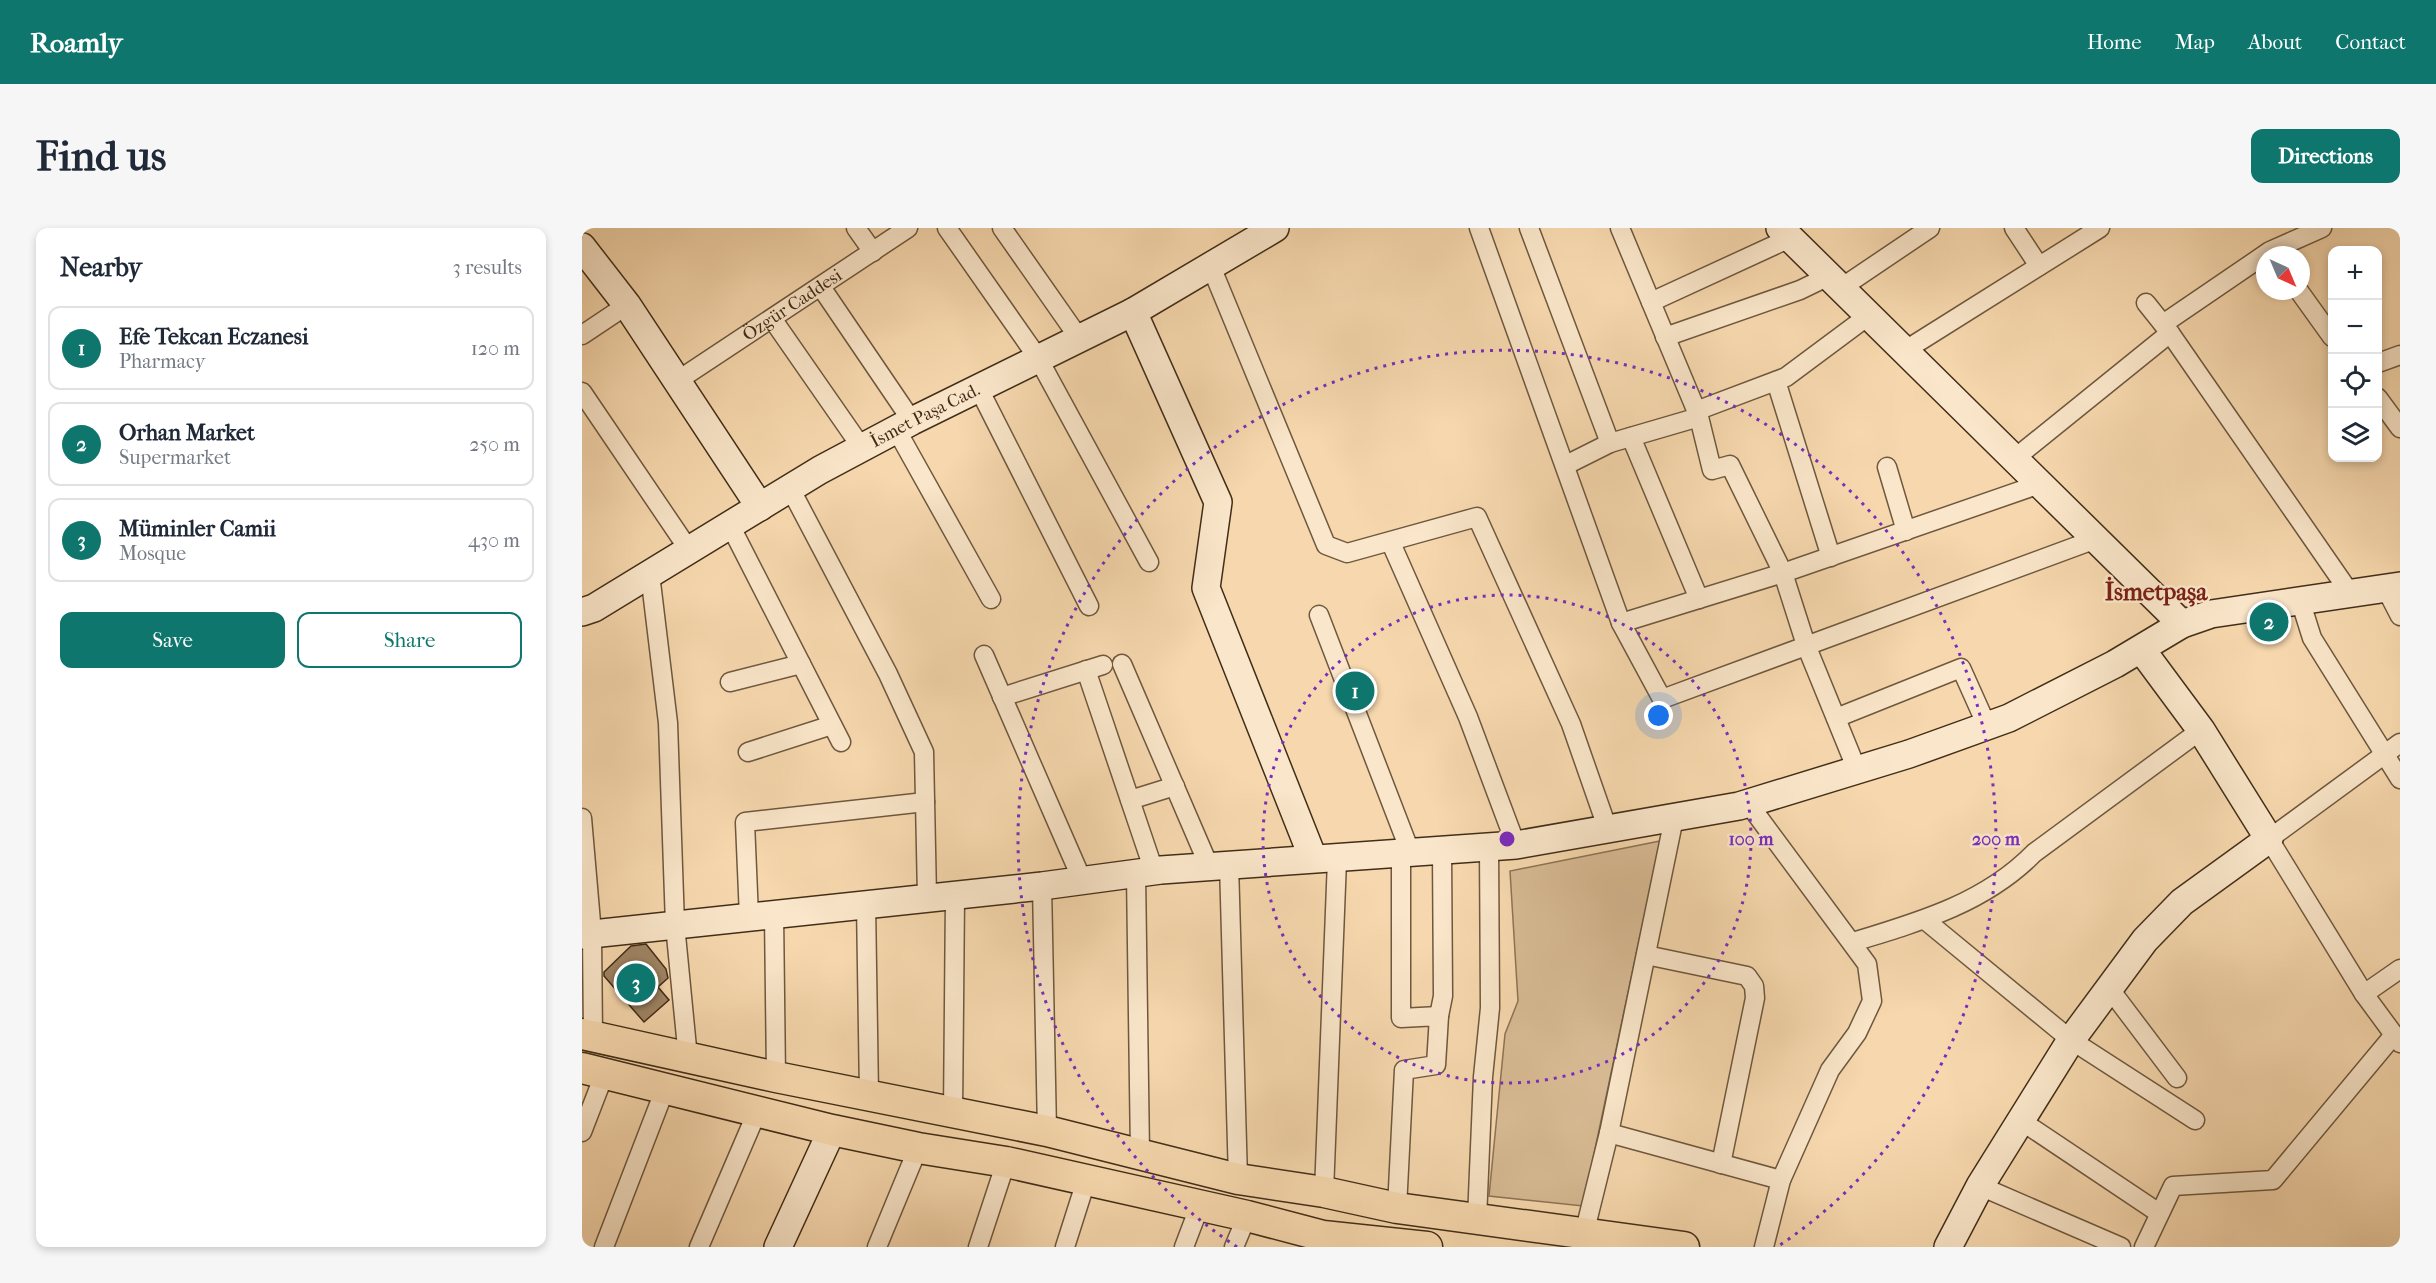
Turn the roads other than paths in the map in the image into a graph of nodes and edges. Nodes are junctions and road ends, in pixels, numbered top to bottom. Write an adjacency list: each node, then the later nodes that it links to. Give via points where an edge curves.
1 (856, 228): 15 (street)
2 (908, 228): 15 (street, Özgür Caddesi)
3 (948, 228): 36 (street)
4 (1002, 228): 33 (street)
5 (1275, 228): 17 (main road, İsmet Paşa Cad.)
6 (1479, 228): 50 (street)
7 (1529, 228): 47 (street)
8 (1620, 228): 23 (street)
9 (1930, 228): 20 (street)
10 (2014, 228): 19 (street)
11 (2100, 228): 19 (street)
12 (2322, 228): 14 (street)
13 (1785, 233): 20 (main road); 23 (street)
14 (2286, 246)
15 (873, 252): 21 (street, Özgür Caddesi)
16 (586, 260): 25 (main road)
17 (1210, 264): 26 (main road, İsmet Paşa Cad.); 58 (street, via 1326,545 1347,553)
18 (2256, 265): 29 (street)
19 (2039, 266): 34 (street)
20 (1835, 282): 27 (main road); 32 (street, via 1800,290)
21 (821, 287): 28 (street, Özgür Caddesi); 44 (street)
22 (2305, 300): 30 (street)
23 (1651, 302): 32 (street)
24 (2146, 303): 29 (street)
25 (627, 304): 31 (street); 38 (main road)
26 (1133, 312): 33 (main road, İsmet Paşa Cad.); 102 (main road, via 1218,502 1206,588)
27 (1868, 316): 34 (main road); 39 (street)
28 (773, 320): 38 (street, Özgür Caddesi); 48 (street)
29 (2167, 329): 49 (street); 65 (street)
30 (2328, 331)
31 (582, 335)
32 (1665, 337): 43 (street)
33 (1079, 338): 36 (main road, İsmet Paşa Cad.)
34 (1904, 351): 49 (main road)
35 (2400, 356): 37 (street)
36 (1038, 358): 40 (main road, İsmet Paşa Cad.); 61 (street)
37 (2382, 362)
38 (676, 381): 54 (main road)
39 (1776, 381): 43 (street); 60 (street)
40 (978, 387): 44 (main road, İsmet Paşa Cad.); 69 (street)
41 (582, 392): 59 (street)
42 (2382, 403): 45 (street)
43 (1697, 414): 46 (street); 62 (street, via 1712,470 1730,465)
44 (904, 425): 48 (main road, İsmet Paşa Cad.); 66 (street)
45 (2400, 428)
46 (1631, 437): 47 (street); 67 (street)
47 (1611, 443): 50 (street)
48 (862, 448): 53 (main road, İsmet Paşa Cad.)
49 (2014, 459): 52 (main road)
50 (1566, 465): 73 (street)
51 (1887, 467): 56 (street)
52 (2040, 484): 56 (street); 57 (main road)
53 (790, 488): 54 (main road, İsmet Paşa Cad.); 93 (street, via 888,674 924,752)
54 (760, 507): 55 (main road, İsmet Paşa Cad.)
55 (730, 525): 59 (main road, İsmet Paşa Cad.); 78 (street)
56 (1906, 531): 60 (street)
57 (2096, 539): 74 (main road); 75 (street)
58 (1391, 543): 97 (street, via 1477,517 1571,724); 99 (street, via 1468,717)
59 (689, 550): 63 (main road, İsmet Paşa Cad.)
60 (1831, 557): 62 (street)
61 (1149, 562)
62 (1783, 573): 67 (street); 75 (street)
63 (650, 574): 70 (main road, İsmet Paşa Cad.); 112 (street, via 668,723)
64 (2393, 587): 65 (main road); 72 (street)
65 (2350, 593): 68 (main road)
66 (991, 599)
67 (1700, 599): 73 (street)
68 (2300, 600): 74 (main road, via 2211,614); 87 (street, via 2312,638)
69 (1089, 606)
70 (582, 612)
71 (1319, 615): 101 (street)
72 (2400, 616)
73 (1621, 623): 75 (street, via 1662,699)
74 (2182, 624): 76 (main road)
75 (1806, 645): 82 (street)
76 (2141, 649): 84 (main road); 85 (main road)
77 (984, 655): 81 (street)
78 (801, 664): 80 (street); 83 (street)
79 (1122, 664): 91 (street)
80 (730, 681)
81 (1002, 697): 92 (street, via 1094,667); 105 (street)
82 (1836, 718): 84 (street, via 1961,668); 89 (street)
83 (832, 725): 86 (street); 88 (street)
84 (1987, 726): 89 (main road)
85 (2201, 730): 98 (main road); 111 (street, via 2034,853 2013,874)
86 (841, 742)
87 (2393, 748): 90 (street); 98 (street)
88 (748, 752)
89 (1857, 770): 94 (main road)
90 (2400, 779)
91 (1175, 786): 92 (street); 103 (street)
92 (1130, 800): 104 (street)
93 (925, 802): 108 (street); 110 (street, via 745,822)
94 (1748, 803): 96 (main road); 114 (street)
95 (582, 818): 113 (street)
96 (1674, 818): 97 (main road); 115 (street)
97 (1608, 830): 99 (main road)
98 (2269, 839): 117 (main road, via 2182,902 2145,940); 118 (street)
99 (1502, 846): 100 (main road); 150 (street, via 1483,1077)
100 (1442, 852): 101 (main road); 119 (street, via 1443,996)
101 (1406, 854): 102 (main road); 119 (street, via 1401,1018)
102 (1325, 859): 103 (main road); 145 (street)
103 (1219, 865): 104 (main road); 141 (street)
104 (1145, 872): 105 (main road); 138 (street)
105 (1083, 882): 106 (main road)
106 (1042, 886): 107 (main road); 134 (street)
107 (955, 896): 108 (main road); 130 (street)
108 (927, 897): 109 (main road)
109 (866, 903): 110 (main road); 128 (street)
110 (761, 916): 112 (main road); 125 (street)
111 (1925, 920): 114 (street); 121 (street)
112 (675, 925): 113 (main road); 123 (street)
113 (587, 935): 120 (street)
114 (1853, 942): 142 (street, via 1867,964 1872,1001 1857,1033 1830,1070)
115 (1646, 955): 136 (street); 140 (street, via 1747,976 1754,986 1755,998)
116 (2400, 969): 118 (street)
117 (2109, 988): 121 (main road); 126 (street)
118 (2364, 994): 122 (street)
119 (1439, 1016): 147 (street, via 1436,1065 1404,1070)
120 (587, 1035): 123 (main road)
121 (2070, 1040): 131 (main road); 132 (street)
122 (2396, 1040): 148 (street, via 2273,1180 2173,1186)
123 (688, 1058): 125 (main road)
124 (593, 1072): 127 (main road); 135 (street)
125 (776, 1077): 128 (main road)
126 (2177, 1078)
127 (665, 1089): 129 (main road); 153 (street)
128 (869, 1095): 130 (main road)
129 (757, 1112): 133 (main road); 154 (street)
130 (953, 1113): 134 (main road)
131 (2020, 1120): 144 (main road); 148 (street)
132 (2195, 1120)
133 (832, 1130): 137 (main road); 155 (main road)
134 (1047, 1131): 138 (main road)
135 (582, 1132)
136 (1610, 1134): 140 (street); 151 (street)
137 (918, 1148): 139 (main road); 156 (street)
138 (1140, 1154): 141 (main road)
139 (1006, 1162): 143 (main road); 157 (street)
140 (1721, 1164): 142 (street)
141 (1238, 1179): 145 (main road)
142 (1780, 1180): 163 (street)
143 (1086, 1181): 146 (main road); 158 (street)
144 (1980, 1186): 164 (main road); 165 (street)
145 (1324, 1192): 147 (main road)
146 (1200, 1204): 149 (main road); 159 (street)
147 (1397, 1208): 150 (main road)
148 (2159, 1212): 166 (street)
149 (1247, 1215): 152 (main road); 160 (street)
150 (1477, 1219): 151 (main road)
151 (1584, 1234): 162 (main road)
152 (1321, 1241): 161 (main road)
153 (604, 1247)
154 (699, 1247)
155 (778, 1247)
156 (877, 1247)
157 (978, 1247)
158 (1065, 1247)
159 (1184, 1247)
160 (1234, 1247)
161 (1427, 1247)
162 (1684, 1247)
163 (1764, 1247)
164 (1948, 1247)
165 (2121, 1247)
166 (2144, 1247)

